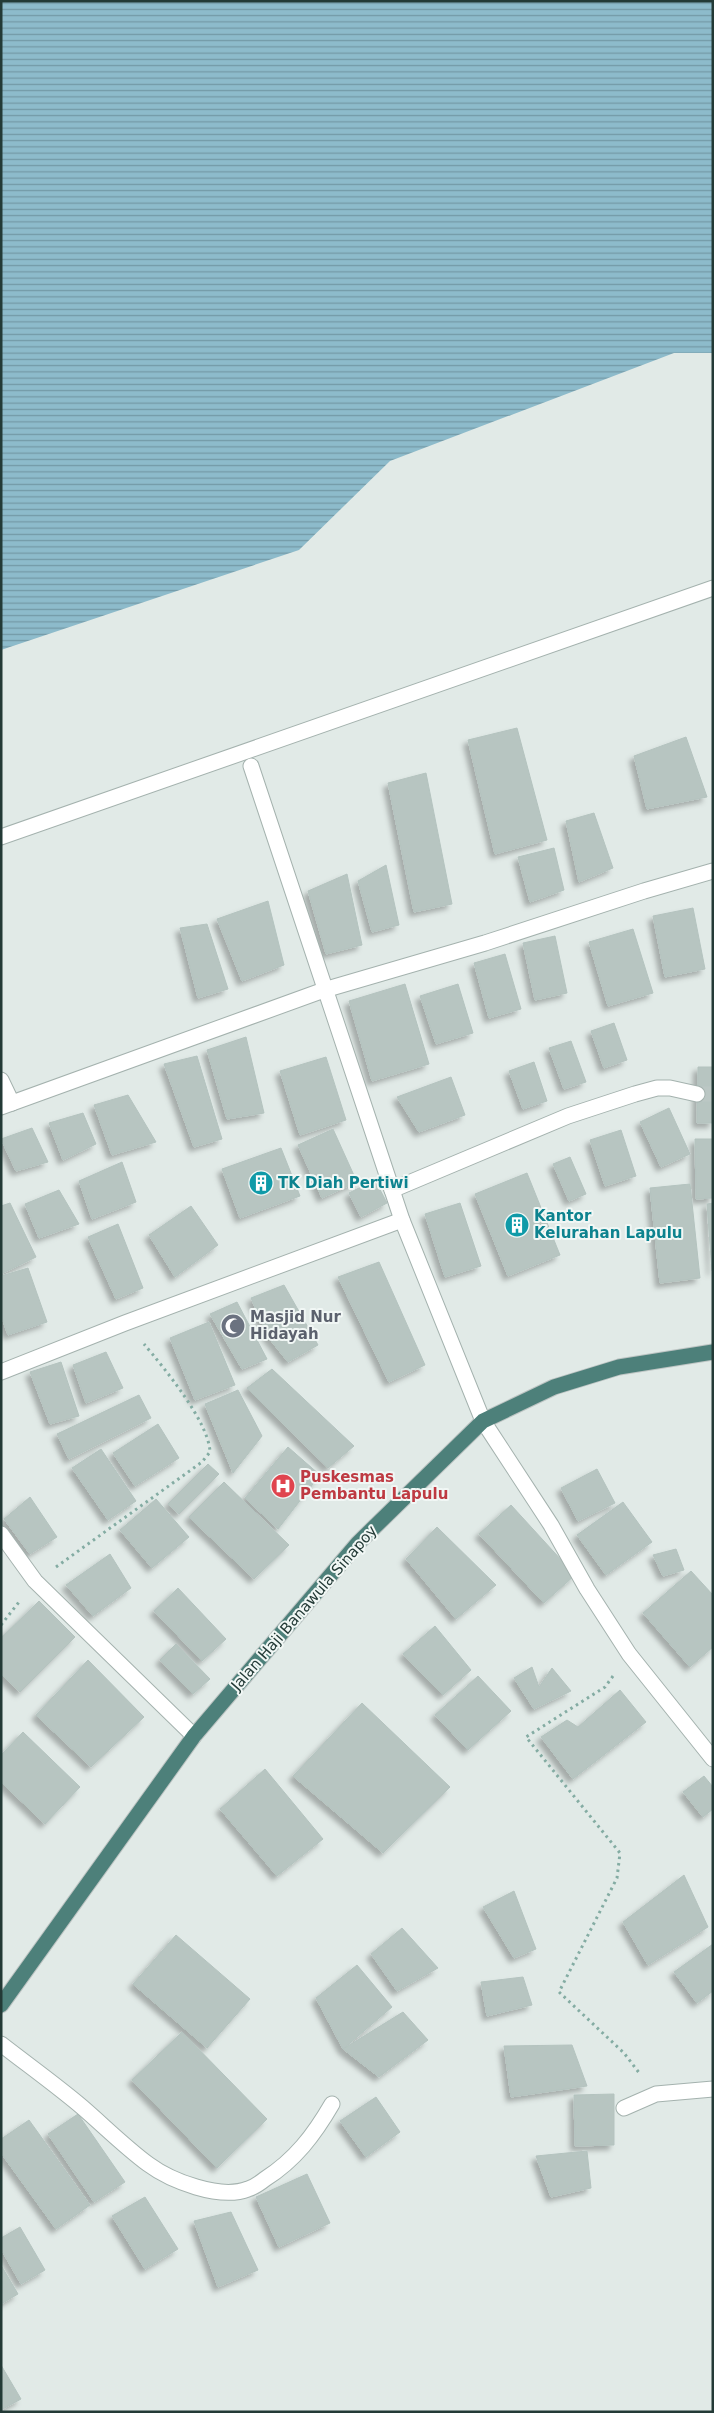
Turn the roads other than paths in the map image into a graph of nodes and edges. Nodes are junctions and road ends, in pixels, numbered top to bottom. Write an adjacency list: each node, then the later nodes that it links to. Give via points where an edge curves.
1 (713, 588): 3 (street)
2 (251, 766): 5 (street)
3 (1, 837)
4 (713, 871): 5 (street)
5 (324, 990): 8 (street); 9 (street)
6 (1, 1080): 8 (street)
7 (697, 1094): 9 (street, via 670,1088 636,1094 568,1116)
8 (6, 1105)
9 (392, 1190): 10 (street)
10 (402, 1220): 12 (street); 13 (street)
11 (713, 1352): 13 (highway, Jalan Haji Banawula Sinapoy, via 619,1367 554,1388)
12 (1, 1372)
13 (484, 1421): 15 (highway, Jalan Haji Banawula Sinapoy, via 358,1543); 16 (street, via 629,1654)
14 (1, 1534): 15 (street, via 35,1581)
15 (194, 1736): 17 (highway, Jalan Haji Banawula Sinapoy)
16 (713, 1759)
17 (1, 2005)
18 (1, 2044): 20 (street, via 149,2165 175,2179 225,2192 248,2190 277,2172 299,2153)
19 (713, 2089): 21 (street, via 656,2094)
20 (332, 2104)
21 (624, 2108)

